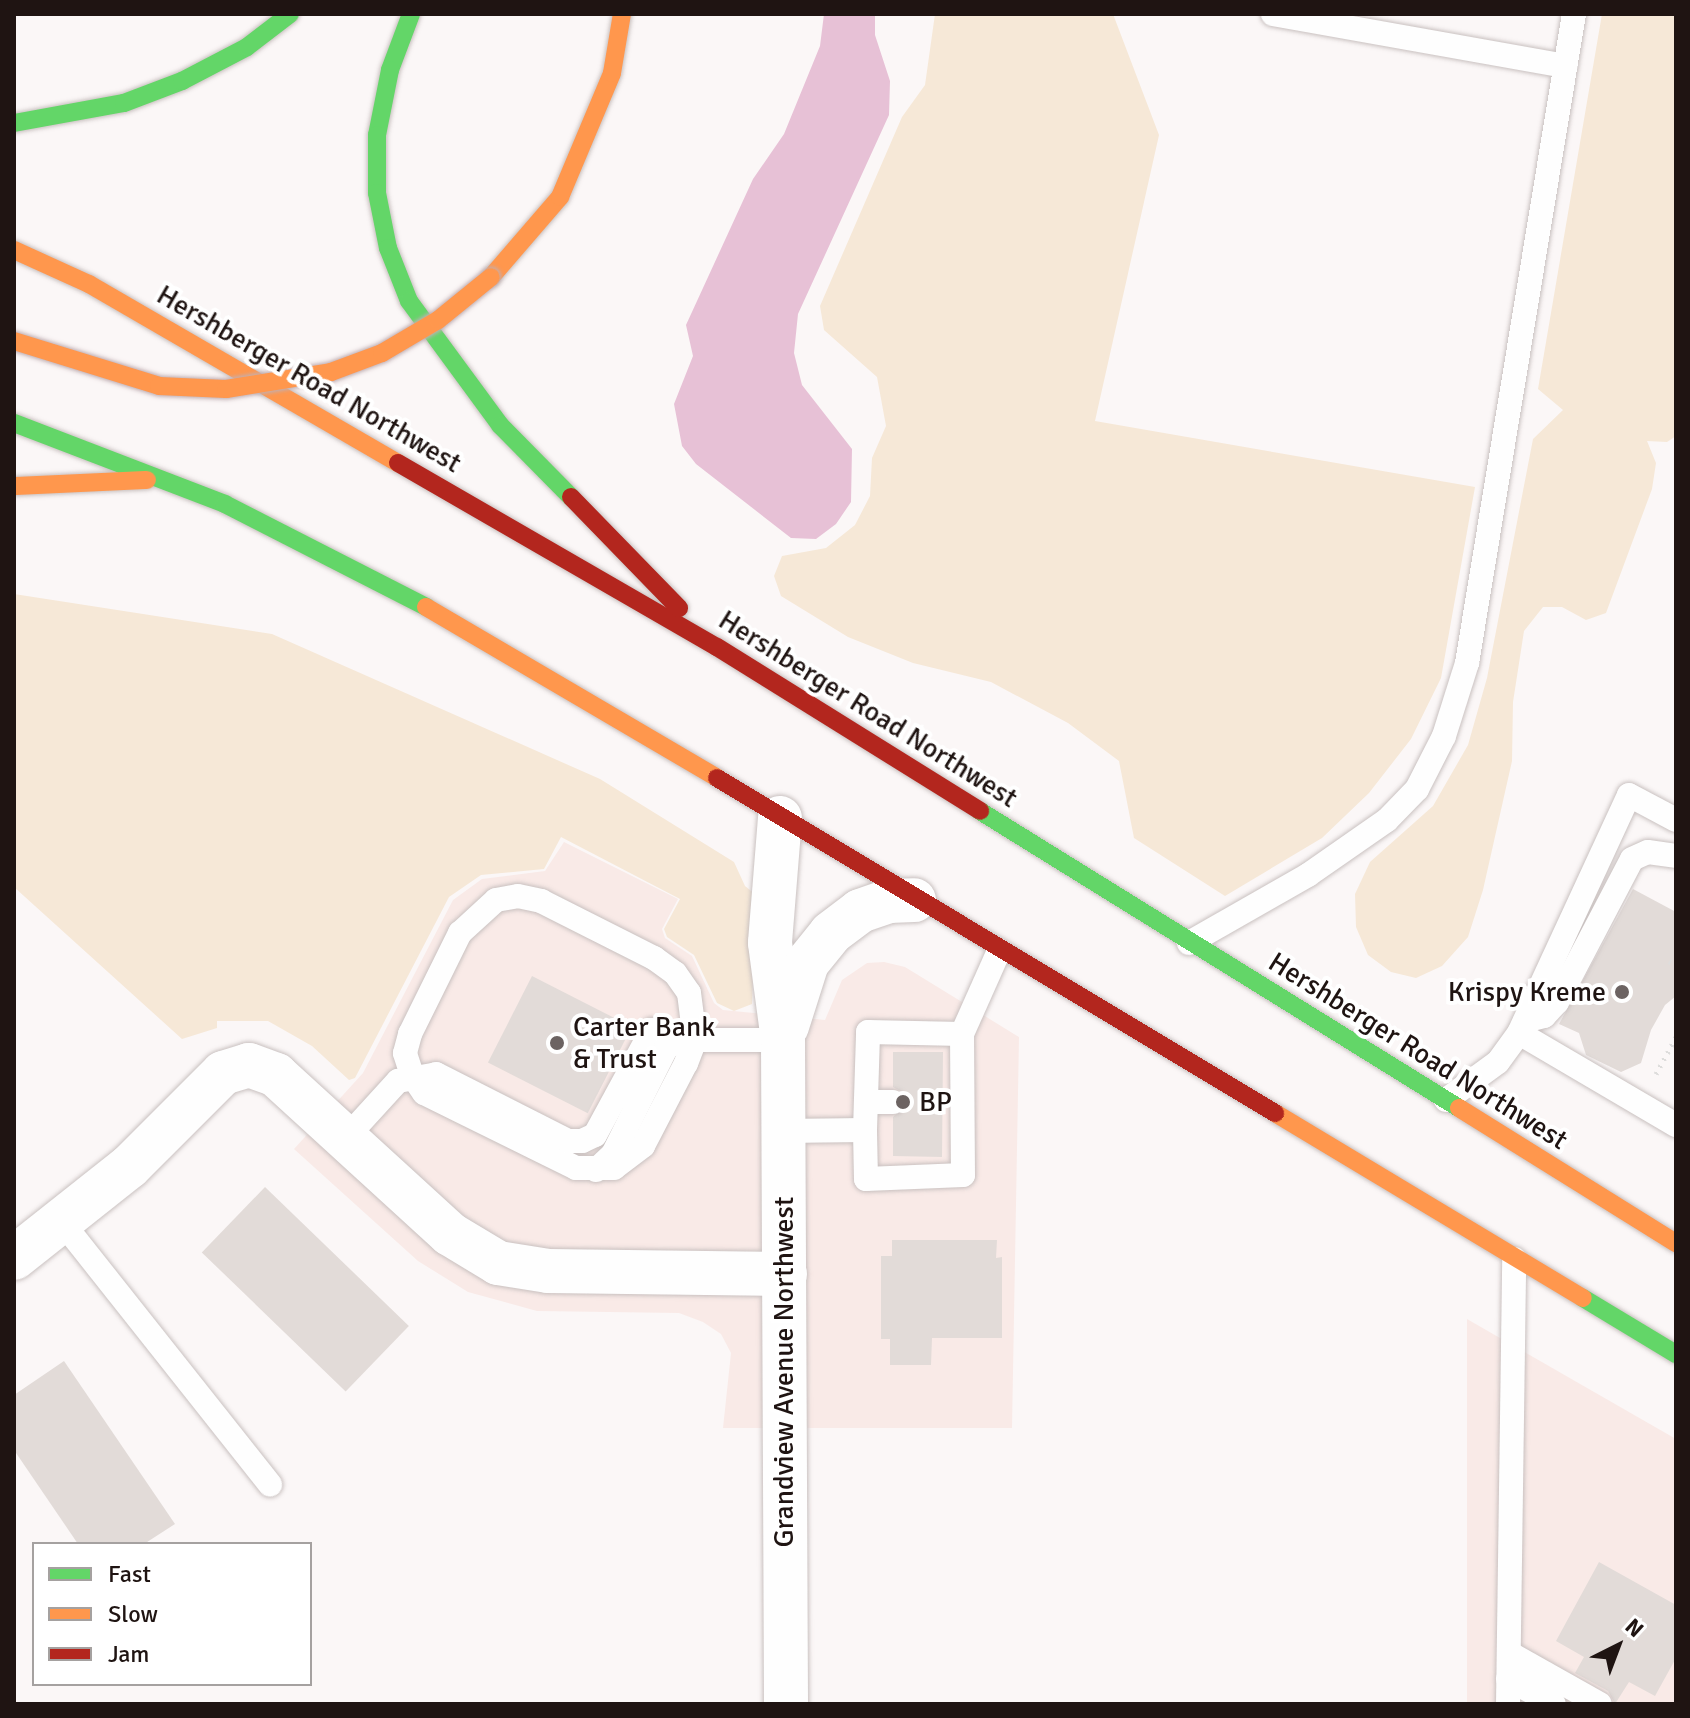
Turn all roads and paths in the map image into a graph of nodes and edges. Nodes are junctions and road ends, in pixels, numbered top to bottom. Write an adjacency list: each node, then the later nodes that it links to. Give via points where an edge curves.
1 (290, 14): 7 (main road, via 247,47 182,81 124,103)
2 (411, 14): 13 (main road, via 390,70 377,135 377,193 388,248 409,301 500,425)
3 (622, 14): 9 (main road, bridge, via 612,73 560,197 491,277 438,320 382,353 331,372 226,389 159,386)
4 (1273, 14): 6 (lane)
5 (1574, 14): 6 (lane)
6 (1565, 66): 18 (lane, via 1467,663 1444,736 1417,789 1387,820 1308,875)
7 (14, 123)
8 (14, 250): 13 (main road, Hershberger Road Northwest, via 89,284)
9 (14, 341)
10 (14, 423): 11 (main road)
11 (163, 480): 12 (main road); 14 (main road, via 358,570 511,654)
12 (14, 486)
13 (717, 647): 18 (main road, Hershberger Road Northwest)
14 (780, 818): 17 (main road); 25 (street, Grandview Avenue Northwest, via 770,943)
15 (1676, 820): 22 (lane, via 1629,795)
16 (1676, 856): 22 (lane, via 1648,852 1632,859 1557,1002)
17 (914, 900): 19 (main road); 25 (street, Grandview Avenue Northwest, via 889,901 860,911 831,933 807,963)
18 (1189, 943): 27 (main road, Hershberger Road Northwest)
19 (999, 951): 23 (lane); 37 (main road)
20 (1669, 961): 21 (path)
21 (1676, 965)
22 (1522, 1027): 27 (lane, via 1498,1062); 30 (lane)
23 (962, 1034): 28 (lane, via 868,1032); 31 (lane, via 953,1101 963,1175 866,1179)
24 (687, 1040): 25 (lane); 26 (lane, via 659,1030 647,1035 595,1135 582,1141 568,1141 436,1074); 26 (lane, via 643,1146 630,1159 596,1170 576,1168 424,1093); 26 (lane, via 689,993 675,973 541,901 518,896 496,900 477,912 460,933 410,1034 405,1053)
25 (783, 1040): 32 (street, Grandview Avenue Northwest)
26 (412, 1075): 33 (lane, via 398,1081)
27 (1446, 1100): 35 (main road, Hershberger Road Northwest)
28 (866, 1102): 29 (lane); 31 (lane)
29 (893, 1102)
30 (1676, 1125)
31 (865, 1130): 32 (lane)
32 (782, 1131): 38 (street, Grandview Avenue Northwest)
33 (345, 1139): 34 (street, via 276,1075 249,1065 223,1073 129,1167); 38 (street, via 450,1234 498,1263 548,1271)
34 (62, 1222): 36 (street); 40 (lane)
35 (1676, 1243)
36 (14, 1258)
37 (1514, 1259): 39 (main road); 41 (lane)
38 (785, 1274): 43 (street, Grandview Avenue Northwest)
39 (1676, 1354)
40 (270, 1484)
41 (1509, 1653): 42 (lane); 46 (lane)
42 (1508, 1679): 44 (lane); 45 (lane)
43 (786, 1704)
44 (1508, 1704)
45 (1554, 1704)
46 (1600, 1704)

